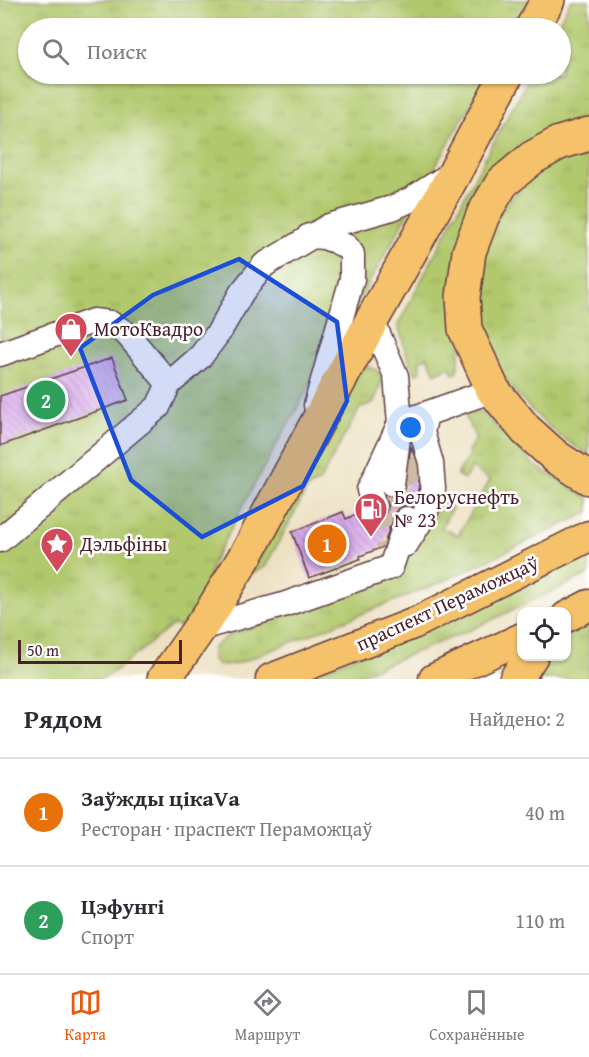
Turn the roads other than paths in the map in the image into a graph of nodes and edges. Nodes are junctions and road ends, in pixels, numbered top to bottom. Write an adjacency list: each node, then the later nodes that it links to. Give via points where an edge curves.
1 (548, 0): 2 (highway)
2 (538, 18)
3 (502, 84): 5 (highway)
4 (589, 134): 10 (highway, via 559,142 502,183 472,243 463,297 465,329)
5 (455, 172): 6 (lane, via 392,208 329,226); 7 (highway)
6 (309, 236): 9 (lane, via 264,265 201,356); 13 (lane, via 324,237 347,247 352,254 352,279)
7 (372, 320): 12 (lane, via 396,376); 13 (highway)
8 (0, 354): 9 (lane, via 93,321 110,323 127,334)
9 (169, 384): 21 (lane, via 158,407)
10 (493, 390): 11 (lane); 15 (highway, via 526,430 556,457)
11 (426, 414): 12 (lane); 22 (lane, via 422,432 432,463 433,489 425,514)
12 (400, 423): 14 (lane); 16 (lane); 18 (lane, via 369,490)
13 (303, 449): 25 (highway, via 250,548)
14 (404, 461)
15 (589, 478)
16 (392, 484)
17 (420, 492): 22 (lane, via 418,514)
18 (374, 507)
19 (407, 519): 22 (lane)
20 (589, 536): 29 (main road, праспект Пераможцаў, via 416,623)
21 (0, 540)
22 (390, 556): 25 (lane, via 283,605)
23 (589, 605): 24 (main road)
24 (571, 615)
25 (200, 628): 28 (highway)
26 (517, 640): 30 (main road)
27 (528, 661): 31 (highway)
28 (164, 679)
29 (271, 679)
30 (434, 679)
31 (516, 679)

